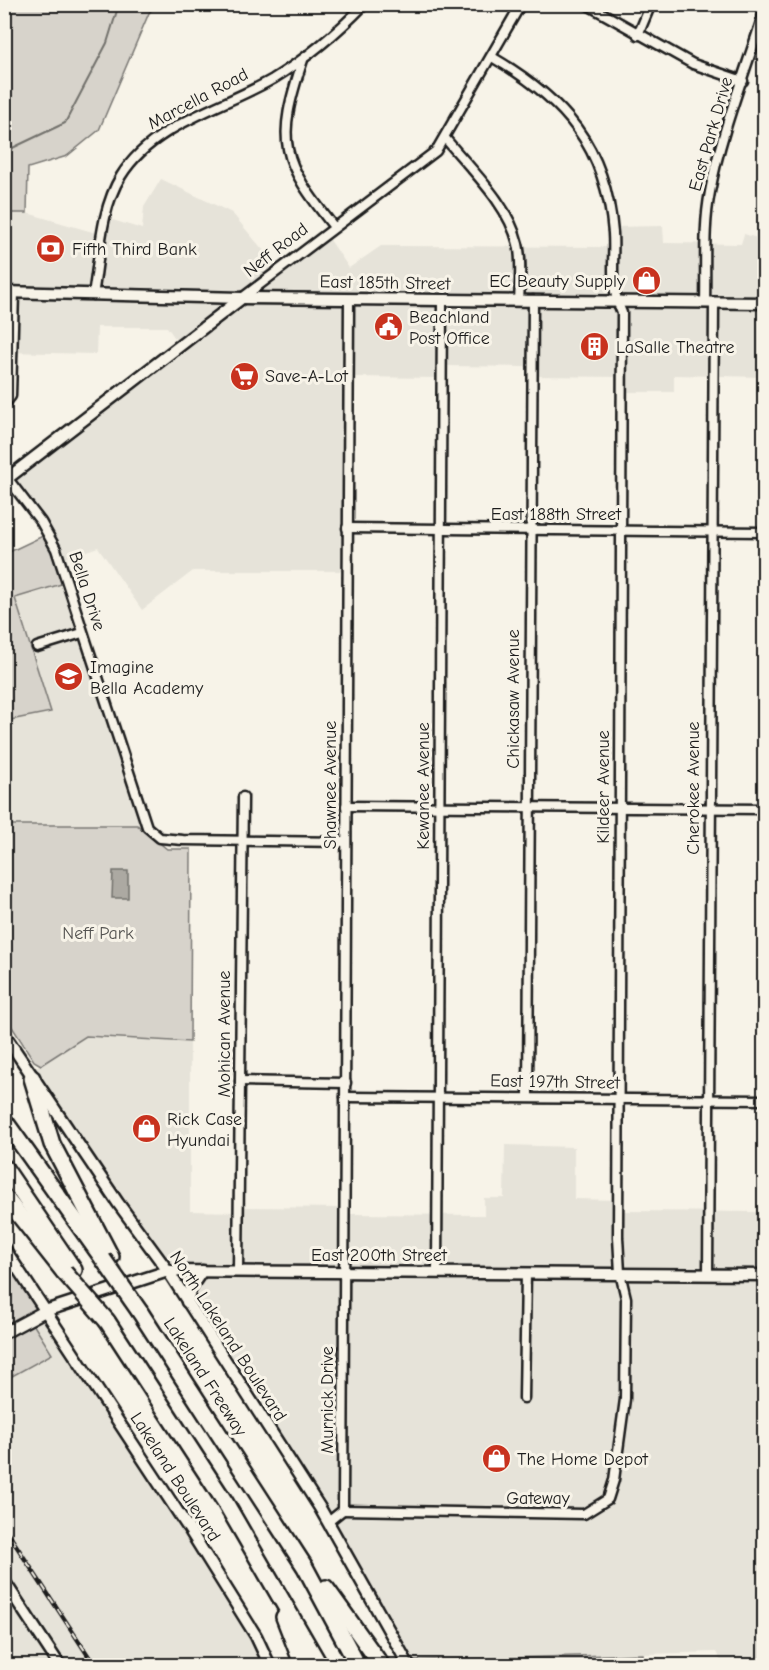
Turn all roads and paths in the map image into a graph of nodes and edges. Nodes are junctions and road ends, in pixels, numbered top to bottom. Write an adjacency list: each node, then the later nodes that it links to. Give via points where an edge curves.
1 (365, 4): 8 (street, Marcella Road)
2 (520, 4): 7 (street, Neff Road)
3 (586, 4): 6 (street)
4 (651, 4): 6 (street)
5 (765, 12): 9 (street, East Park Drive)
6 (638, 35): 9 (street, via 693,64)
7 (492, 57): 10 (street, Neff Road); 19 (street, Kildeer Avenue, via 548,94 587,143 600,172 610,212 612,290)
8 (303, 60): 11 (street, via 290,100 286,139 291,163 302,186); 13 (street, Marcella Road, via 162,134 136,154 108,204)
9 (743, 81): 20 (street, East Park Drive, via 710,193 706,229)
10 (445, 138): 11 (street, Neff Road, via 436,151); 17 (street, via 511,224 519,246)
11 (334, 227): 14 (street, Neff Road)
12 (9, 292): 13 (street, East 185th Street); 22 (street, via 11,396)
13 (93, 295): 14 (street, East 185th Street)
14 (242, 298): 15 (street, East 185th Street); 23 (street, Neff Road)
15 (349, 299): 16 (street, East 185th Street); 24 (street, Shawnee Avenue)
16 (442, 300): 17 (street, East 185th Street); 25 (street, Kewanee Avenue)
17 (519, 300): 18 (street, East 185th Street)
18 (533, 300): 19 (street, East 185th Street); 26 (street, Chickasaw Avenue)
19 (617, 302): 20 (street, East 185th Street); 27 (street, Kildeer Avenue, via 622,313)
20 (710, 303): 21 (street, East 185th Street); 28 (street, Cherokee Avenue)
21 (765, 303)
22 (4, 405)
23 (6, 480): 30 (street, Bella Drive, via 41,522 56,549)
24 (348, 528): 25 (street, East 188th Street); 33 (street, Shawnee Avenue)
25 (440, 529): 26 (street, East 188th Street); 34 (street, Kewanee Avenue)
26 (530, 530): 27 (street, East 188th Street); 35 (street, Chickasaw Avenue)
27 (620, 531): 28 (street, East 188th Street); 37 (street, Kildeer Avenue)
28 (712, 532): 29 (street, East 188th Street); 36 (street, Cherokee Avenue)
29 (765, 532)
30 (82, 633): 31 (street); 39 (street, Bella Drive, via 147,827 160,837)
31 (37, 647)
32 (243, 797): 39 (street, Mohican Avenue)
33 (346, 806): 34 (street); 40 (street, Shawnee Avenue)
34 (440, 808): 35 (street); 47 (street, Kewanee Avenue)
35 (529, 808): 37 (street); 46 (street, Chickasaw Avenue)
36 (709, 808): 37 (street); 38 (street); 49 (street, Cherokee Avenue)
37 (619, 809): 48 (street, Kildeer Avenue)
38 (765, 809)
39 (241, 841): 40 (street); 43 (street, Mohican Avenue)
40 (346, 842): 44 (street, Shawnee Avenue)
41 (4, 1034): 42 (street, North Lakeland Boulevard)
42 (32, 1078): 55 (highway, via 52,1144); 59 (street, North Lakeland Boulevard)
43 (240, 1081): 44 (street); 57 (street, Mohican Avenue)
44 (346, 1083): 45 (street, Shawnee Avenue)
45 (345, 1097): 47 (street, East 197th Street); 60 (street, Shawnee Avenue)
46 (528, 1097): 47 (street, East 197th Street); 48 (street, East 197th Street)
47 (437, 1098): 61 (street, Kewanee Avenue)
48 (618, 1099): 49 (street, East 197th Street); 63 (street, Kildeer Avenue)
49 (709, 1100): 50 (street, East 197th Street); 64 (street, Cherokee Avenue)
50 (765, 1100)
51 (4, 1120): 55 (highway)
52 (4, 1167): 58 (highway)
53 (4, 1196): 58 (highway)
54 (4, 1248): 67 (street, Lakeland Boulevard)
55 (107, 1258): 73 (highway, Lakeland Freeway, bridge)
56 (202, 1270): 57 (street, East 200th Street); 59 (street, East 200th Street); 66 (street)
57 (238, 1270): 60 (street, East 200th Street)
58 (69, 1271): 70 (highway, bridge, via 107,1321)
59 (168, 1271): 66 (street, North Lakeland Boulevard); 67 (street, East 200th Street)
60 (344, 1271): 61 (street, East 200th Street); 71 (street, Murnick Drive)
61 (437, 1272): 62 (street, East 200th Street)
62 (526, 1273): 63 (street, East 200th Street); 69 (street)
63 (620, 1273): 64 (street, East 200th Street); 71 (street, Gateway, via 626,1298 625,1399 608,1499 584,1514)
64 (708, 1274): 65 (street, East 200th Street)
65 (765, 1275)
66 (187, 1302): 72 (street, North Lakeland Boulevard)
67 (45, 1311): 68 (street, East 200th Street); 76 (street, Lakeland Boulevard, via 191,1532)
68 (4, 1334)
69 (524, 1398)
70 (225, 1502): 77 (highway, via 279,1607); 78 (highway)
71 (343, 1510): 72 (street)
72 (328, 1522): 81 (street, North Lakeland Boulevard)
73 (305, 1567): 79 (highway, Lakeland Freeway); 80 (highway, via 326,1588)
74 (4, 1581): 75 (street)
75 (60, 1665)
76 (270, 1665)
77 (303, 1665)
78 (320, 1665)
79 (358, 1665)
80 (382, 1665)
81 (409, 1665)

